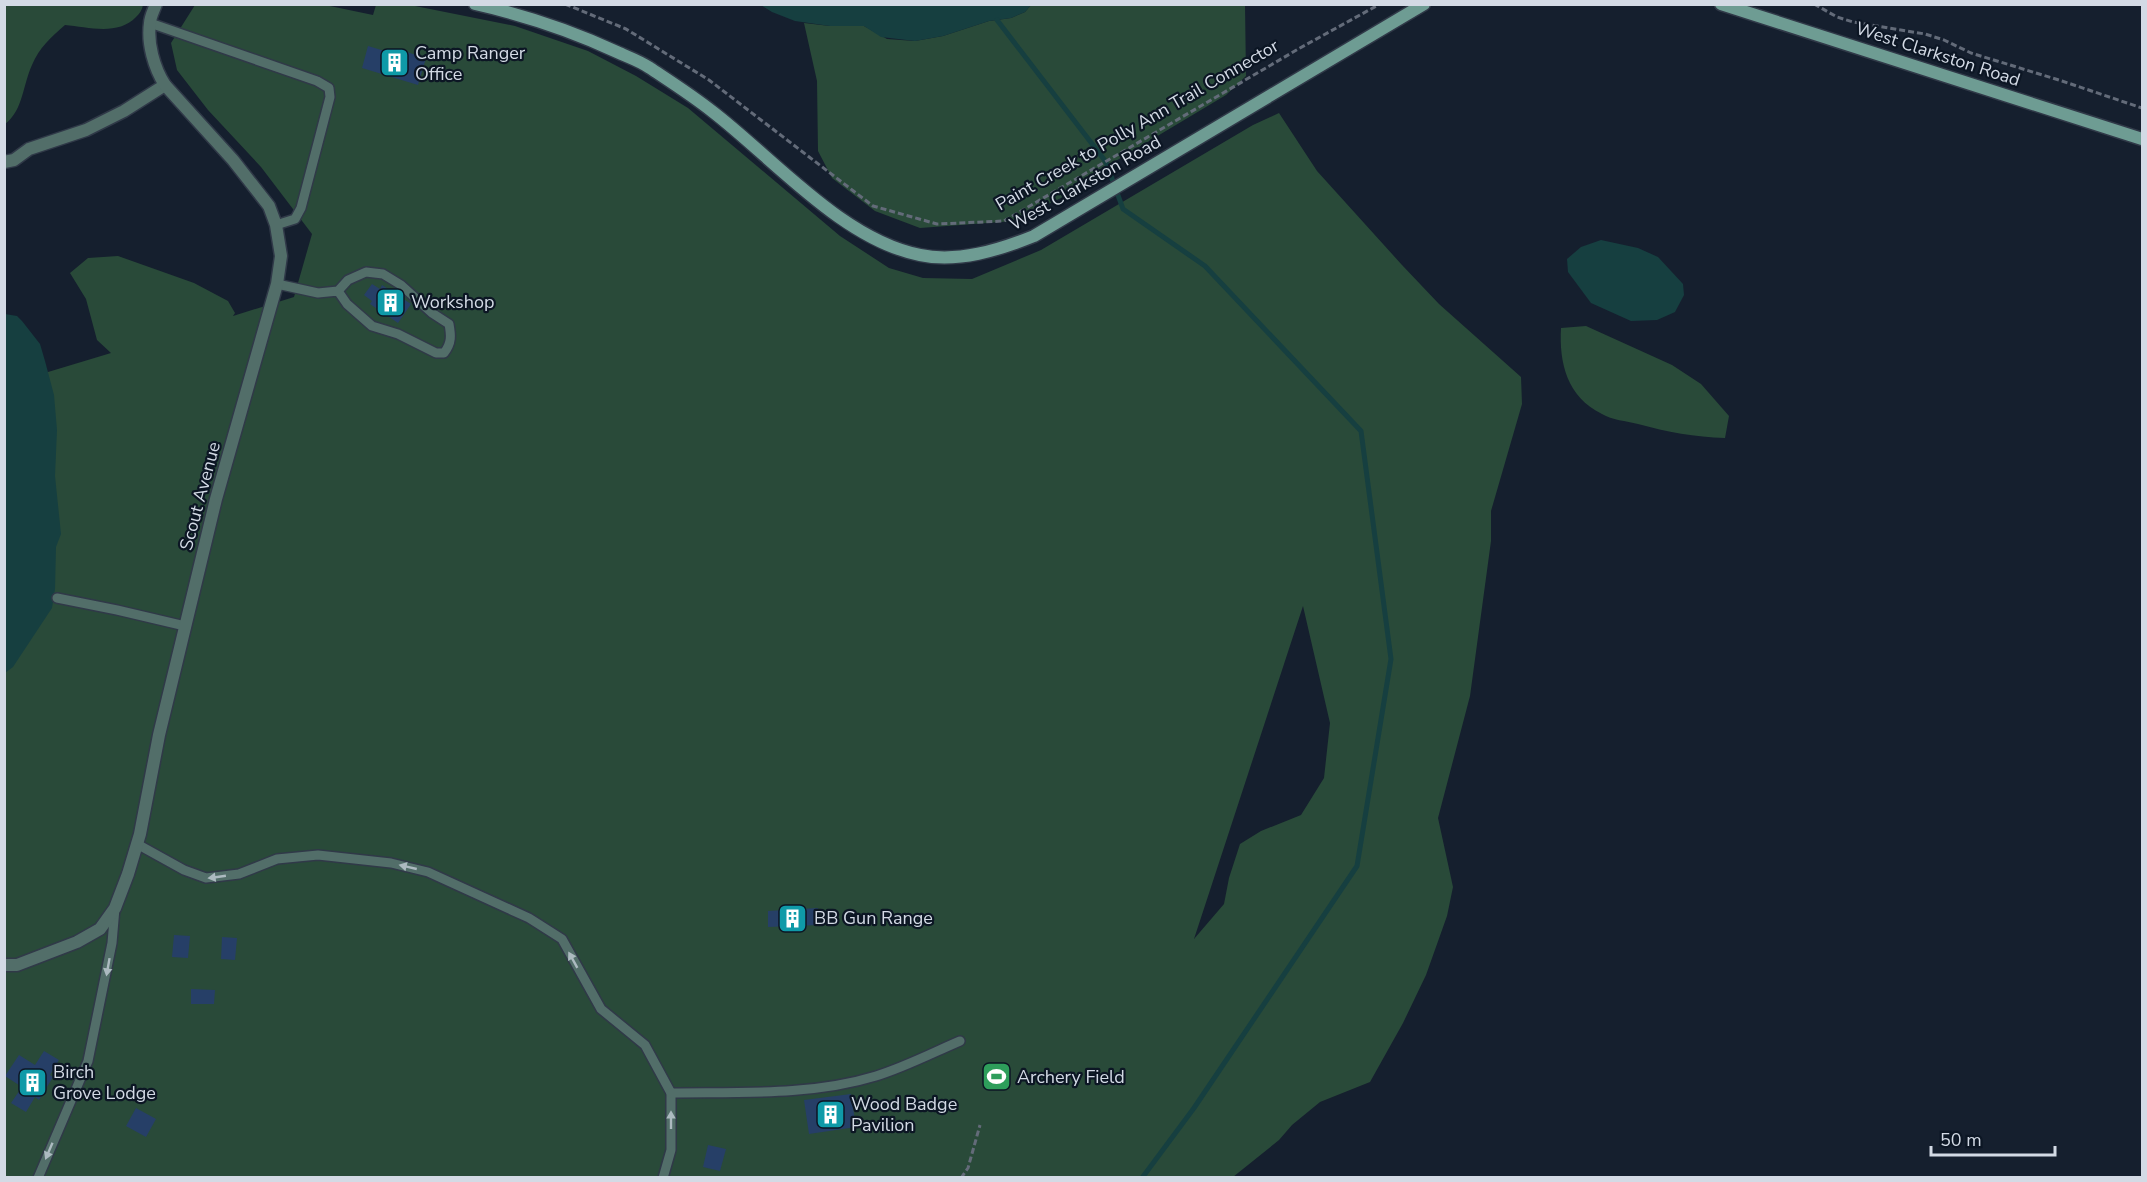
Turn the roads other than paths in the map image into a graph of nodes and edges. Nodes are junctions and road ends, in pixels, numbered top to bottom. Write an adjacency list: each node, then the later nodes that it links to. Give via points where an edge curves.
1 (156, 4): 5 (street, Scout Avenue)
2 (475, 4): 3 (main road, West Clarkston Road, via 514,12 593,40 647,66 712,111 834,214 886,246 948,258 1004,249 1034,236)
3 (1424, 4)
4 (1721, 4): 7 (main road, West Clarkston Road)
5 (150, 23): 6 (street, Scout Avenue, via 154,58); 9 (lane, via 329,88 302,208 295,219)
6 (165, 85): 8 (street, via 86,130 29,149 15,160); 9 (street, Scout Avenue, via 233,160 269,206)
7 (2142, 139)
8 (4, 162)
9 (276, 225): 10 (street, Scout Avenue, via 281,256)
10 (278, 284): 11 (lane, via 318,293); 13 (street, Scout Avenue, via 216,499)
11 (338, 291): 11 (lane, via 348,280 366,272 383,274 449,324 450,346 435,353 372,326)
12 (57, 598): 13 (lane)
13 (185, 626): 14 (street, Scout Avenue)
14 (137, 844): 15 (street, Scout Avenue); 18 (lane, one-way to 14, via 645,1045 601,1009 562,939 463,886 391,863 318,855 277,859 239,874 206,878)
15 (114, 909): 16 (street, Scout Avenue, via 100,929 77,942 17,965); 19 (lane, one-way to 19, via 112,944 88,1061)
16 (4, 965)
17 (960, 1041): 18 (lane, via 875,1076 824,1087)
18 (671, 1093): 20 (lane, one-way to 18, via 671,1150)
19 (39, 1178)
20 (663, 1178)

